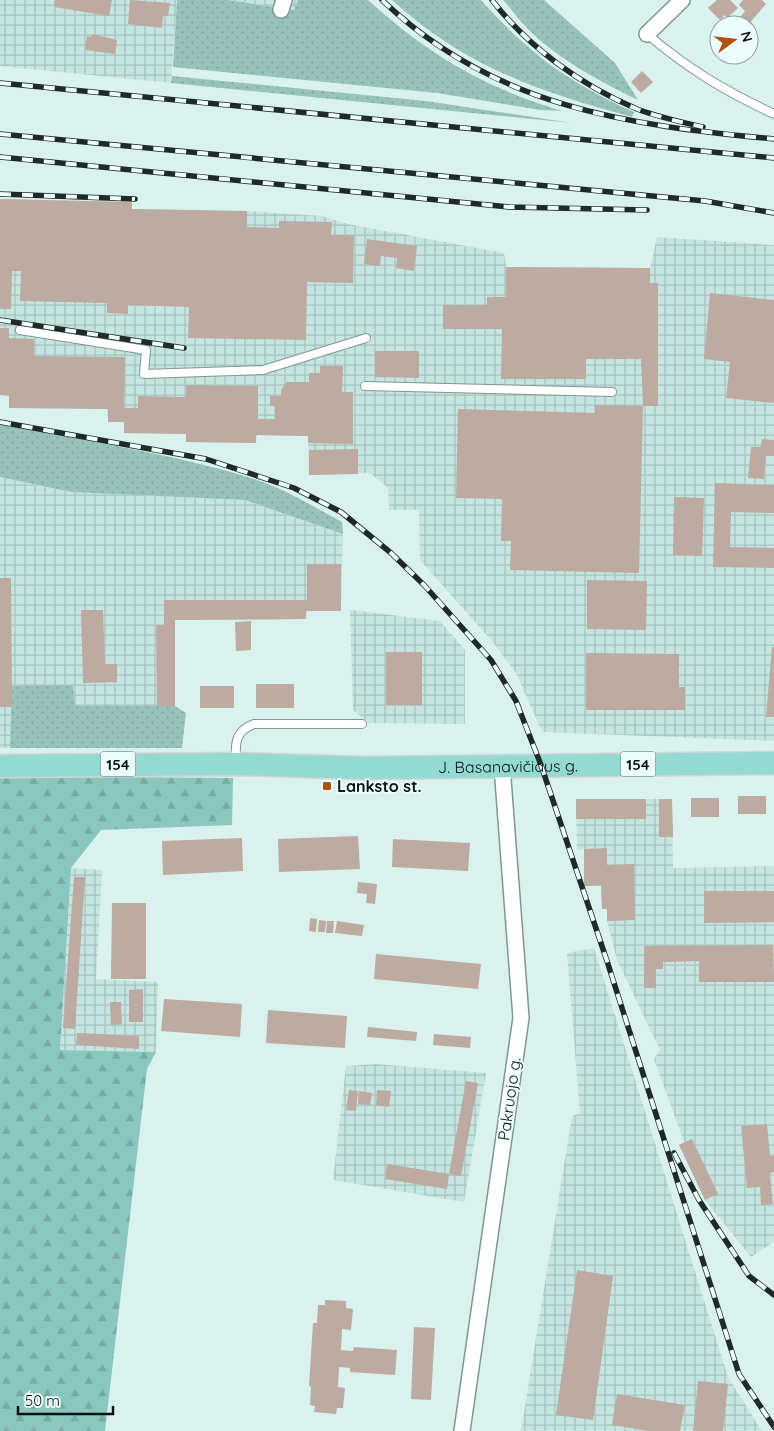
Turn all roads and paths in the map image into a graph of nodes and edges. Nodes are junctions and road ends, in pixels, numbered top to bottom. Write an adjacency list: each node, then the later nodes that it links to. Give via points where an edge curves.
1 (682, 0): 2 (street)
2 (647, 34): 3 (lane, via 683,64 741,99)
3 (774, 114)
4 (20, 330): 5 (lane, via 146,350 144,374 263,370)
5 (366, 338)
6 (365, 386): 7 (lane)
7 (612, 392)
8 (362, 724): 10 (lane, via 254,724 238,734)
9 (774, 763): 12 (main road, J. Basanavičiaus g. / 154)
10 (236, 764): 11 (main road, J. Basanavičiaus g. / 154); 12 (main road, J. Basanavičiaus g. / 154, via 363,768)
11 (0, 766)
12 (502, 766): 13 (street, Pakruojo g., via 520,1018)
13 (462, 1431)

